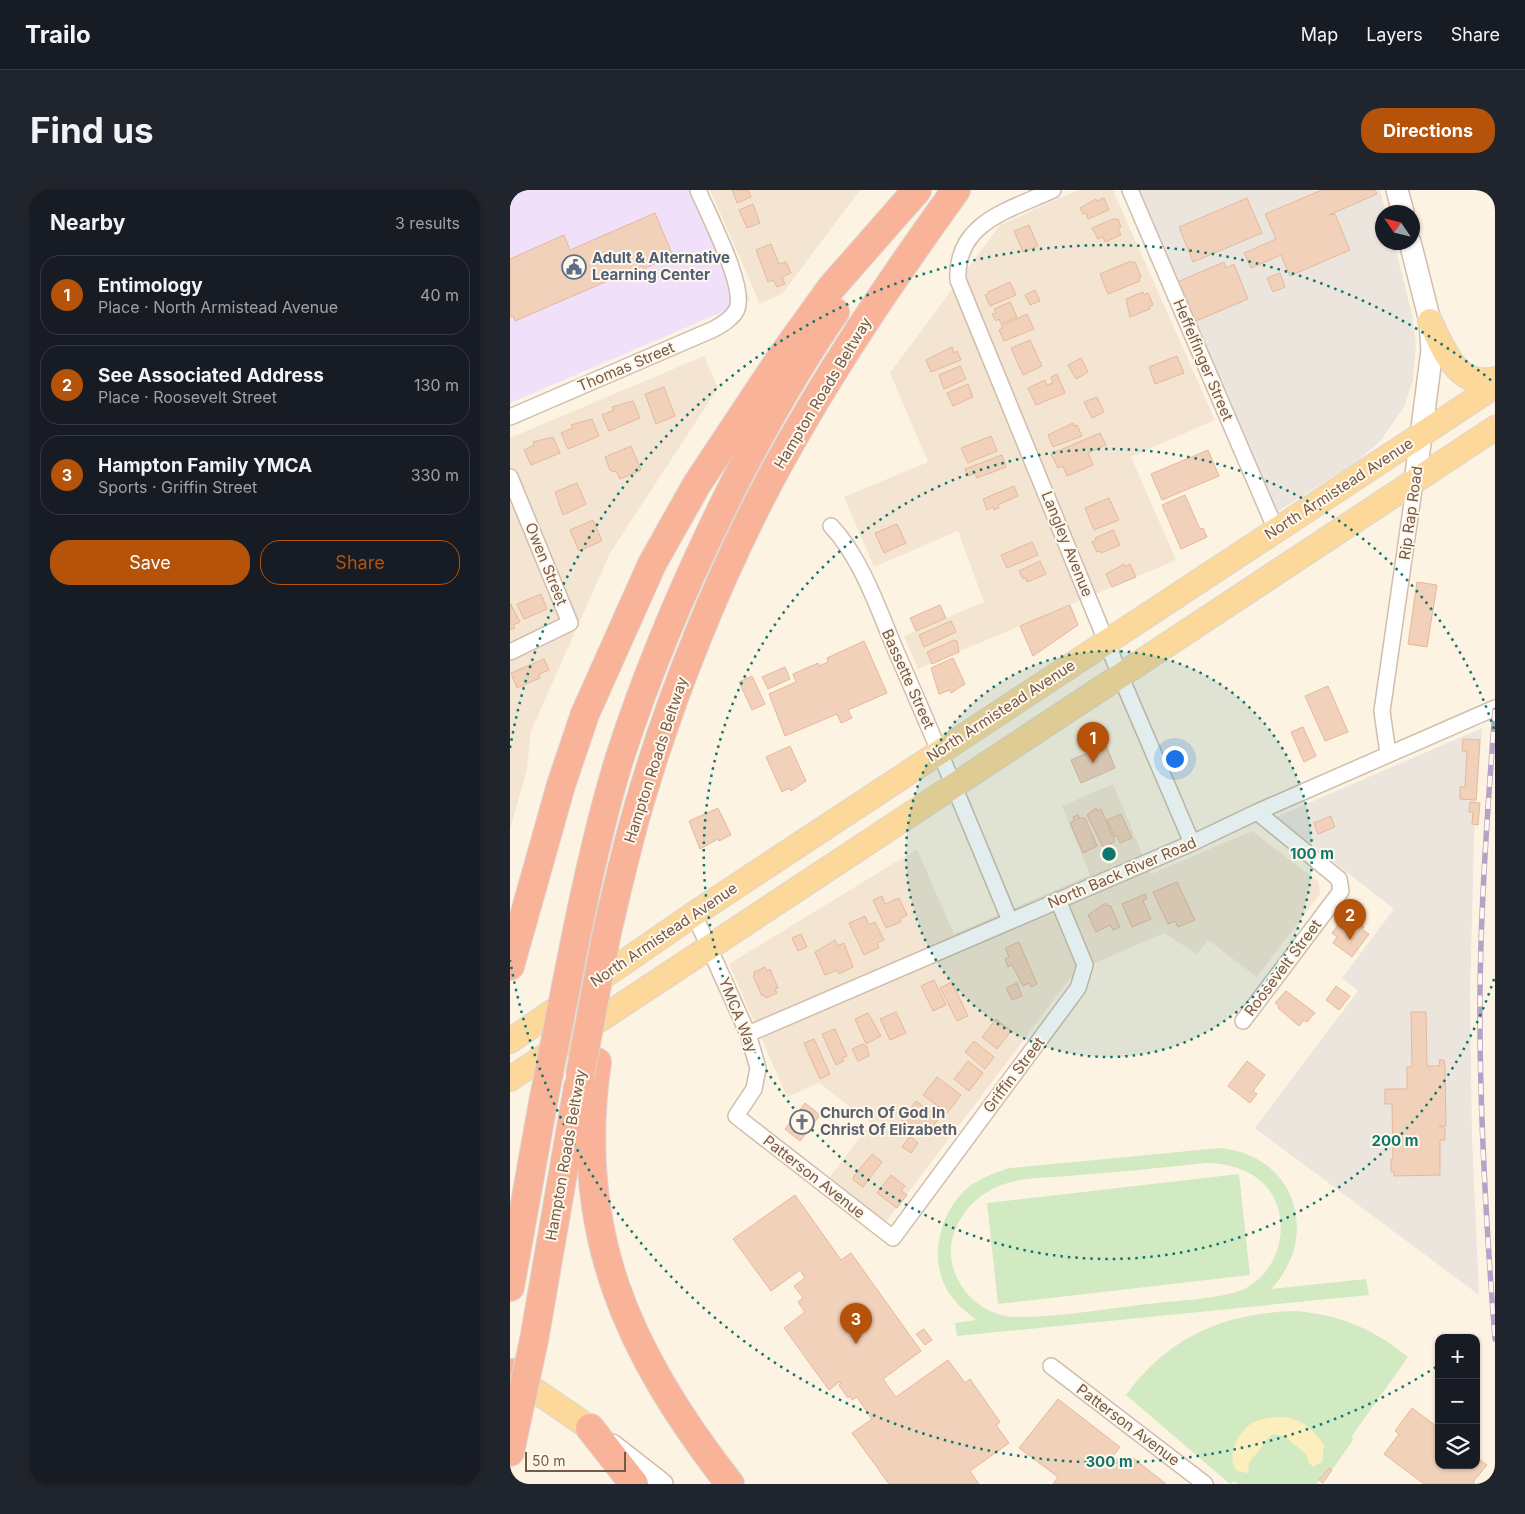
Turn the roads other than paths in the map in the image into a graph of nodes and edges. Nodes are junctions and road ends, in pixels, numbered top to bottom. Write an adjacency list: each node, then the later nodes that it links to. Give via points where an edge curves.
1 (698, 190): 14 (street, Thomas Street, via 736,278 739,294 736,309 728,320 714,329)
2 (918, 190): 34 (highway, via 831,288 780,359 702,476 652,564 586,714 561,785); 41 (highway, Hampton Roads Beltway, bridge, via 793,378 752,450 676,607 620,760 589,869)
3 (956, 190): 10 (highway, Hampton Roads Beltway)
4 (977, 190): 10 (highway, via 952,220)
5 (1053, 190): 21 (street, Langley Avenue, via 982,223 965,243 957,263 958,280)
6 (1130, 190): 20 (street, Heffelfinger Street)
7 (1397, 190): 8 (main road)
8 (1401, 205)
9 (1412, 250): 11 (main road, Rip Rap Road)
10 (908, 257): 38 (highway, Hampton Roads Beltway, bridge, via 812,405 770,480 710,608 642,794 595,993)
11 (1430, 321): 12 (main road, via 1446,356 1458,371 1476,379); 16 (main road, Rip Rap Road, via 1432,350)
12 (1495, 379)
13 (1495, 386): 16 (main road, North Armistead Avenue)
14 (510, 417)
15 (1495, 428): 18 (main road)
16 (1421, 435): 18 (main road, Rip Rap Road); 20 (main road, North Armistead Avenue)
17 (510, 477): 22 (street, Owen Street, via 570,624)
18 (1415, 482): 23 (main road); 26 (street, Rip Rap Road, via 1382,711)
19 (831, 526): 25 (street, Bassette Street, via 845,540)
20 (1276, 530): 21 (main road, North Armistead Avenue)
21 (1107, 641): 23 (street, Langley Avenue); 25 (main road, North Armistead Avenue)
22 (510, 652)
23 (1120, 675): 27 (main road); 29 (street, Langley Avenue)
24 (1495, 708): 26 (street, North Back River Road)
25 (940, 751): 27 (street, Bassette Street); 31 (main road, North Armistead Avenue)
26 (1388, 754): 28 (street, North Back River Road)
27 (954, 785): 32 (street, Bassette Street); 33 (main road)
28 (1257, 812): 29 (street, North Back River Road); 35 (street, Roosevelt Street, via 1339,879 1342,891)
29 (1192, 843): 30 (street, North Back River Road)
30 (1058, 900): 32 (street, North Back River Road); 42 (street, Griffin Street, via 1085,965 1078,988)
31 (694, 914): 33 (street, YMCA Way); 37 (main road, North Armistead Avenue)
32 (1010, 921): 36 (street, North Back River Road)
33 (709, 947): 36 (street, YMCA Way); 39 (main road)
34 (510, 966)
35 (1243, 1021)
36 (748, 1034): 40 (street, YMCA Way, via 758,1068 754,1089)
37 (510, 1041)
38 (588, 1069): 48 (highway, Hampton Roads Beltway, bridge); 51 (highway, via 593,1184 602,1242 618,1300 645,1358 684,1422)
39 (510, 1079)
40 (736, 1116): 42 (street, Patterson Avenue)
41 (520, 1232): 43 (highway); 44 (highway, Hampton Roads Beltway)
42 (893, 1238)
43 (510, 1260)
44 (510, 1287)
45 (1051, 1366): 52 (street, Patterson Avenue)
46 (510, 1373): 47 (main road)
47 (590, 1428): 49 (highway); 50 (main road)
48 (513, 1440)
49 (634, 1484)
50 (662, 1484)
51 (730, 1484)
52 (1205, 1484)

